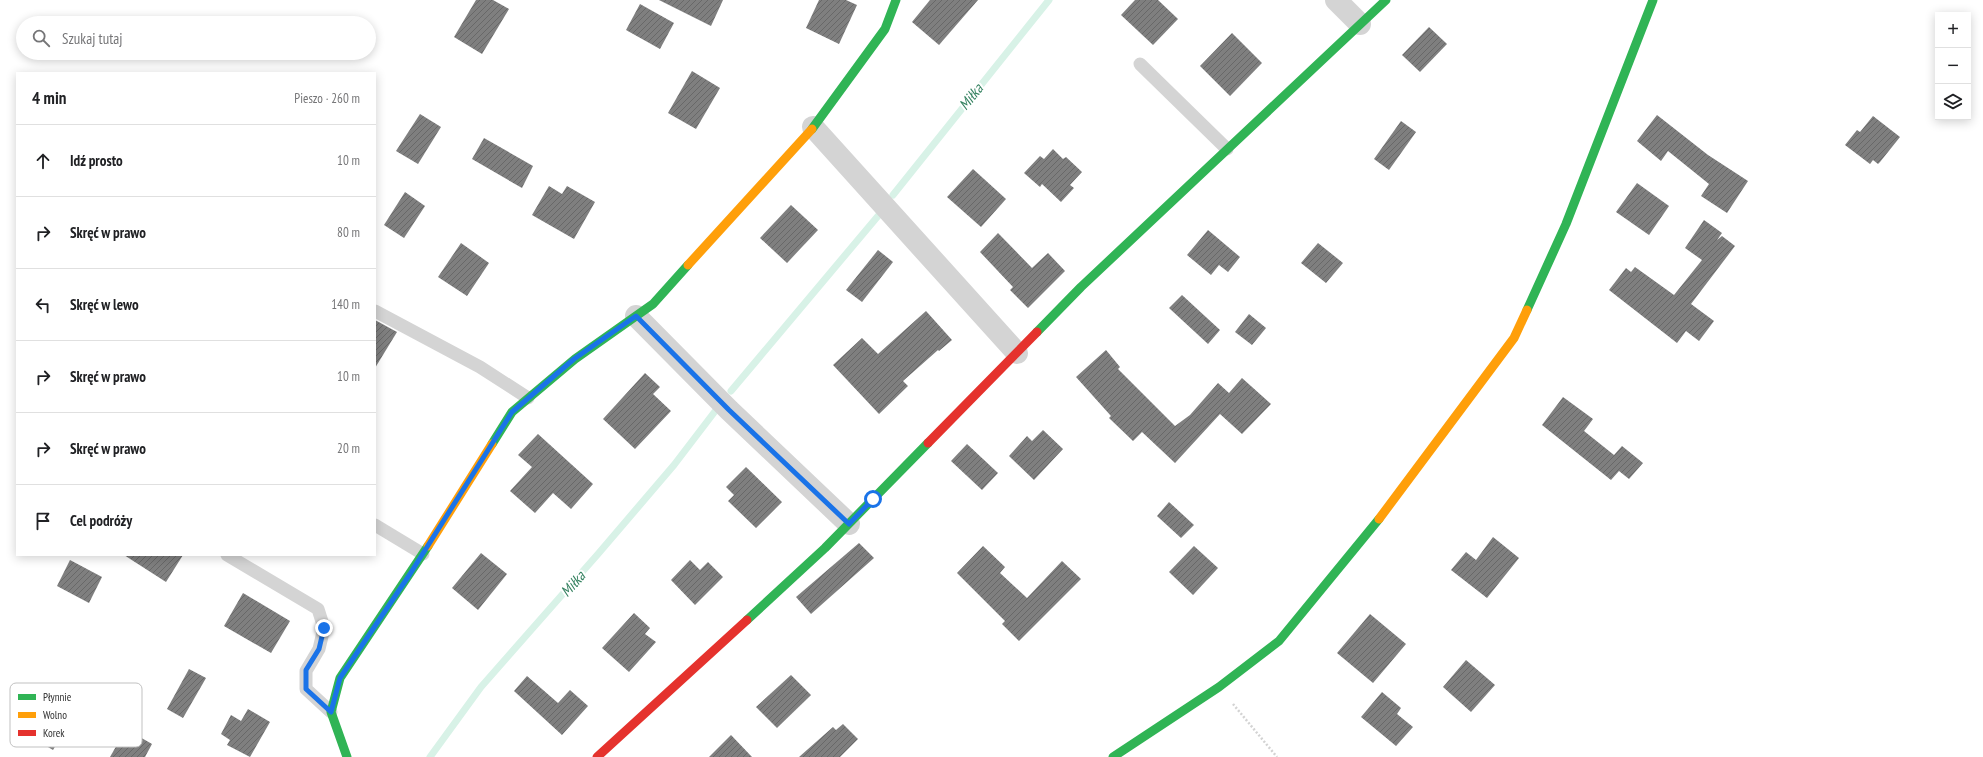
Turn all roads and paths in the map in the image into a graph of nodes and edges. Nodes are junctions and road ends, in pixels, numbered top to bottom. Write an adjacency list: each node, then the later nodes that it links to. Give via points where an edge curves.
1 (896, 0): 7 (street, via 885,28)
2 (1336, 0): 5 (street)
3 (1386, 0): 5 (street)
4 (1653, 0): 17 (street, via 1566,224 1514,338 1368,534 1279,641)
5 (1360, 24): 8 (street)
6 (1140, 64): 8 (lane)
7 (813, 127): 10 (street, via 653,304); 11 (street)
8 (1228, 149): 11 (street)
9 (376, 312): 12 (lane, via 480,367)
10 (636, 316): 12 (street, via 574,359); 13 (street, via 729,410)
11 (1017, 352): 13 (street)
12 (528, 398): 15 (street, via 512,412)
13 (849, 524): 20 (street)
14 (376, 527): 15 (lane)
15 (423, 554): 18 (street, via 340,678)
16 (229, 556): 18 (lane, via 318,609 324,628 319,649 306,670 306,689)
17 (1219, 687): 21 (street); 22 (path)
18 (331, 712): 19 (street)
19 (347, 757)
20 (597, 757)
21 (1113, 757)
22 (1277, 757)

